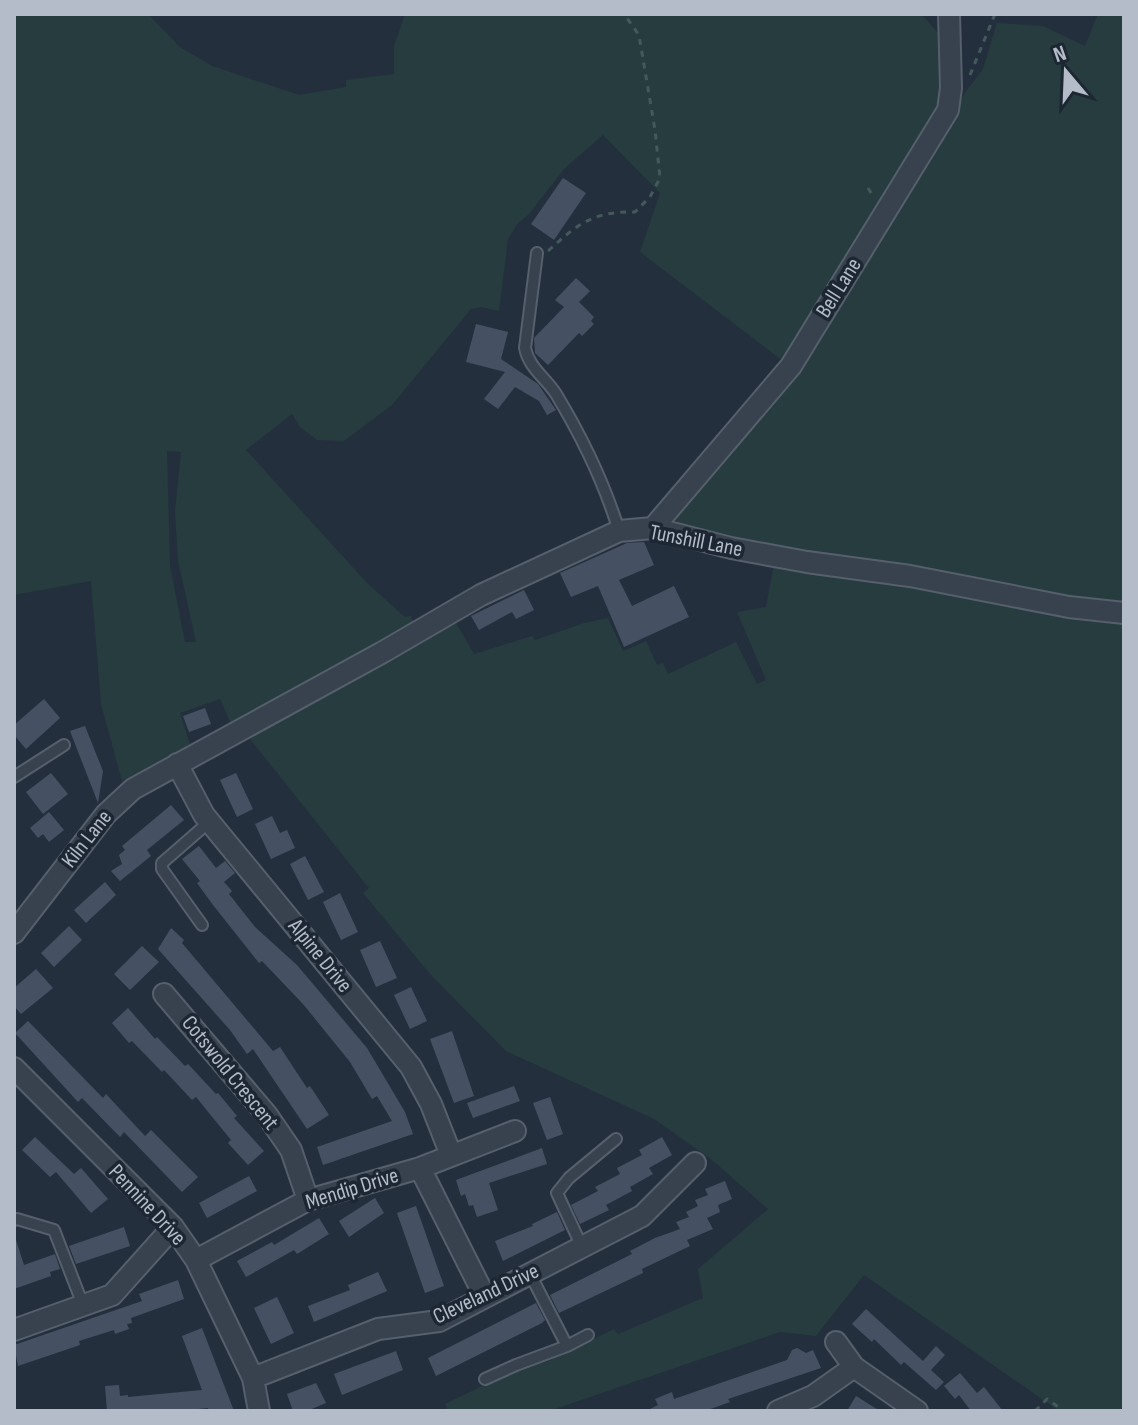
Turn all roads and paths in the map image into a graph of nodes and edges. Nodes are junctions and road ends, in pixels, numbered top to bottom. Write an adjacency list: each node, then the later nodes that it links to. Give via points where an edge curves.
1 (624, 14): 5 (path, via 639,35 660,178 635,212 616,211 578,224)
2 (949, 14): 4 (street, Bell Lane)
3 (995, 14): 4 (path, via 967,83)
4 (950, 99): 6 (street, Bell Lane, via 791,366)
5 (537, 257): 7 (lane, via 526,354 583,440)
6 (653, 528): 7 (street, Tunshill Lane); 8 (street, Tunshill Lane, via 807,562)
7 (619, 531): 10 (street, Tunshill Lane, via 481,595)
8 (1124, 613)
9 (64, 745): 11 (lane)
10 (177, 764): 12 (street, Alpine Drive); 14 (street, Kiln Lane, via 120,799)
11 (14, 777)
12 (209, 822): 13 (lane, via 162,863); 19 (street, Alpine Drive, via 411,1067)
13 (202, 925)
14 (14, 933)
15 (164, 994): 22 (street, Cotswold Crescent, via 267,1115 291,1150)
16 (18, 1080): 24 (street, Pennine Drive)
17 (515, 1131): 19 (street, Mendip Drive)
18 (616, 1139): 25 (lane, via 557,1193)
19 (451, 1155): 21 (street, Mendip Drive)
20 (695, 1163): 25 (street, Cleveland Drive, via 642,1216)
21 (420, 1168): 22 (street, Mendip Drive); 28 (street)
22 (308, 1200): 26 (street, Mendip Drive)
23 (14, 1220): 29 (lane, via 54,1230)
24 (173, 1227): 26 (street, Pennine Drive); 29 (street, via 112,1295)
25 (582, 1247): 27 (street, Cleveland Drive)
26 (196, 1260): 35 (street, Pennine Drive)
27 (530, 1274): 28 (street, Cleveland Drive); 33 (lane)
28 (485, 1297): 35 (street, Cleveland Drive, via 439,1321 378,1329)
29 (83, 1305): 30 (street)
30 (14, 1330)
31 (588, 1335): 33 (lane)
32 (836, 1342): 34 (street)
33 (567, 1346): 36 (lane)
34 (854, 1367): 38 (street, via 813,1396); 39 (street)
35 (253, 1378): 37 (street, Pennine Drive)
36 (485, 1379)
37 (259, 1411)
38 (778, 1411)
39 (917, 1411)
40 (1035, 1411): 41 (path, via 1047,1399)
41 (1064, 1411)

